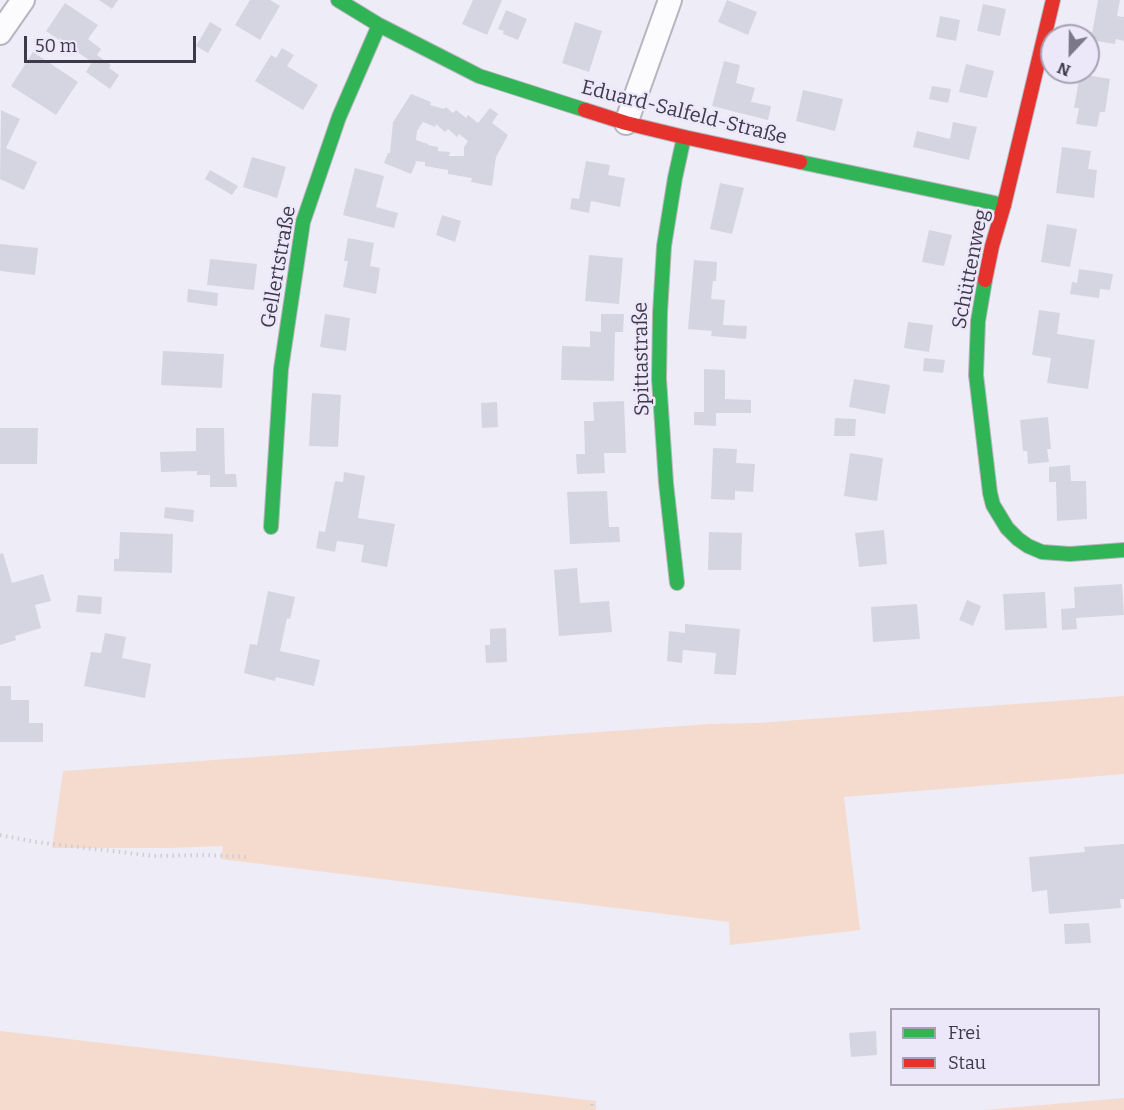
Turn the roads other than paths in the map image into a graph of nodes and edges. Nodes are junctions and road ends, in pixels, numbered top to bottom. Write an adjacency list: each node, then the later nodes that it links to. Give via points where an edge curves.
1 (24, 0): 6 (street)
2 (338, 0): 5 (street, Eduard-Salfeld-Straße)
3 (670, 0): 7 (street)
4 (1053, 0): 9 (street, Schüttenweg)
5 (379, 26): 7 (street, Eduard-Salfeld-Straße, via 479,76); 10 (street, Gellertstraße, via 339,117 303,222 281,369)
6 (0, 33)
7 (626, 123): 8 (street, Eduard-Salfeld-Straße)
8 (684, 136): 9 (street, Eduard-Salfeld-Straße); 12 (street, Spittastraße, via 664,246 660,313 660,391)
9 (1004, 205): 11 (street, Schüttenweg, via 984,285 976,348 993,506 1007,528 1042,552)
10 (272, 527)
11 (1124, 550)
12 (677, 583)

